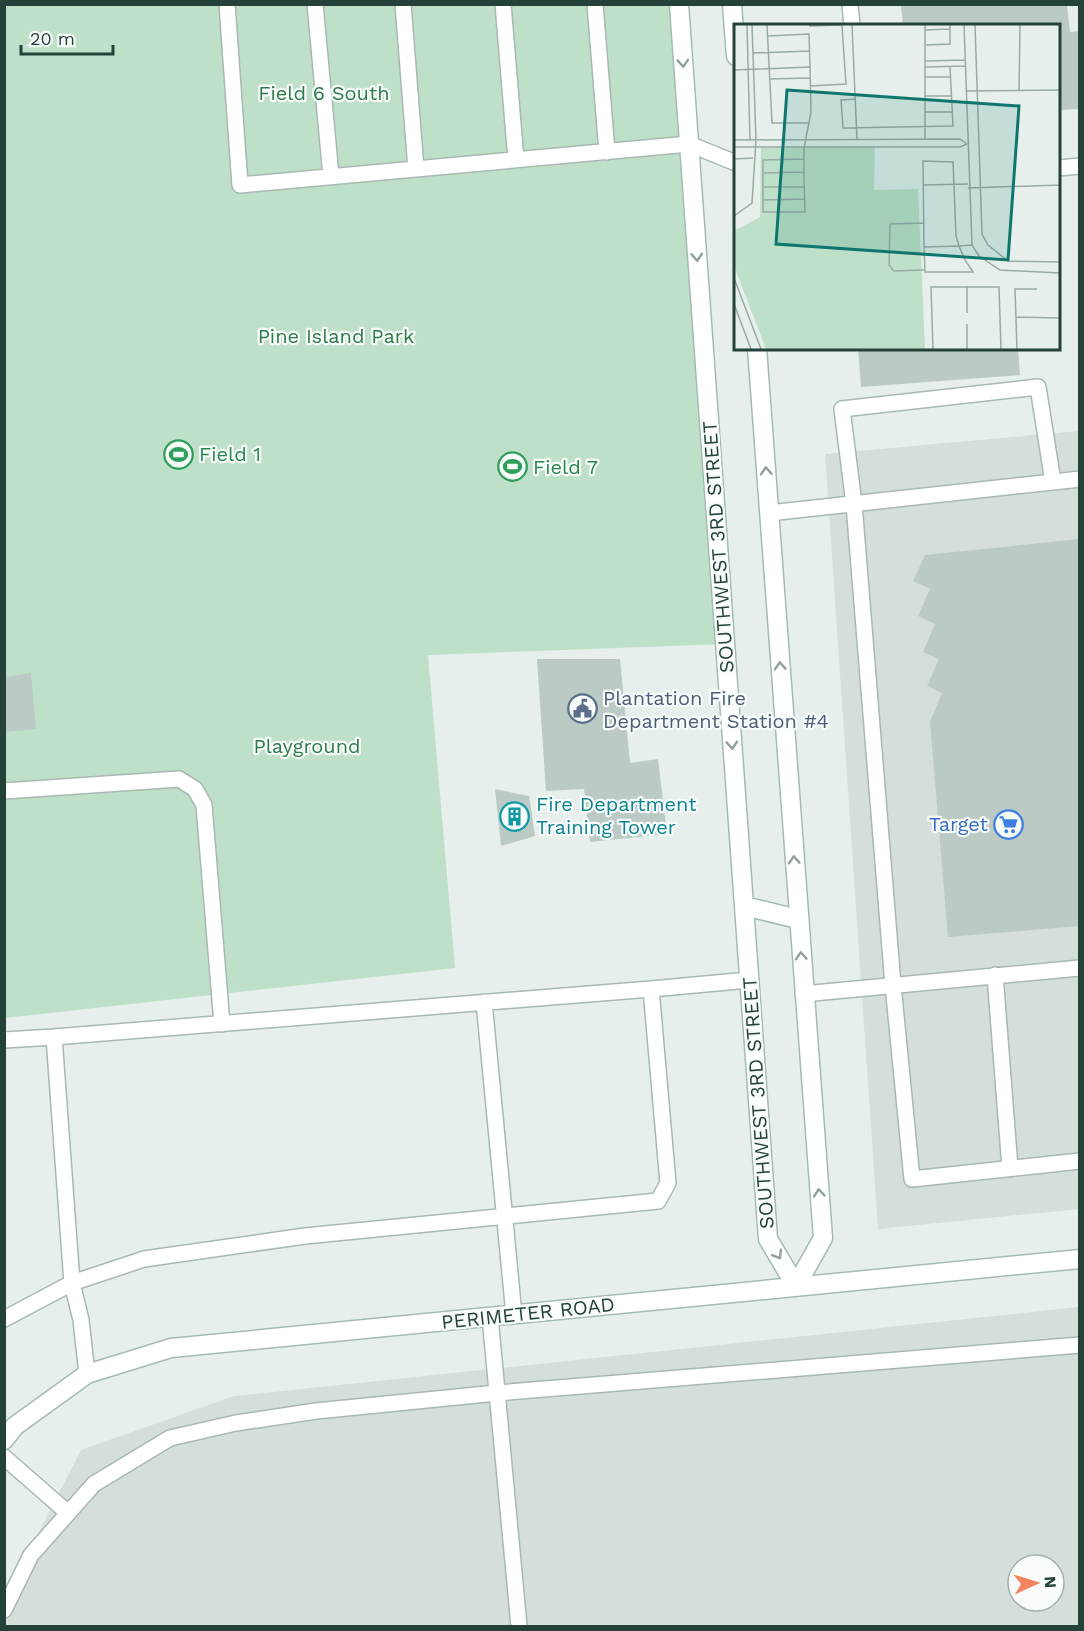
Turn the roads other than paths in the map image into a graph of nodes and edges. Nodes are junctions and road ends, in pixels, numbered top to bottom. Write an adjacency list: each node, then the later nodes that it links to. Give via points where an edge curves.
1 (227, 4): 18 (lane, via 240,185)
2 (315, 4): 18 (lane)
3 (403, 4): 17 (lane)
4 (503, 4): 13 (lane)
5 (595, 4): 12 (lane)
6 (679, 4): 11 (street, SOUTHWEST 3RD STREET, one-way to 11)
7 (732, 4): 10 (street)
8 (850, 4): 9 (lane)
9 (852, 24)
10 (734, 30)
11 (689, 144): 12 (lane); 14 (lane); 25 (street, SOUTHWEST 3RD STREET, one-way to 25)
12 (607, 152): 13 (lane)
13 (516, 160): 17 (lane)
14 (734, 161)
15 (1080, 166): 16 (lane)
16 (1060, 168)
17 (416, 169): 18 (lane)
18 (331, 177)
19 (757, 350): 23 (street, one-way to 19)
20 (1080, 479): 21 (lane)
21 (1053, 482): 22 (lane); 22 (lane, via 1038,387 843,409)
22 (854, 504): 23 (lane); 30 (lane)
23 (768, 513): 26 (street, one-way to 23)
24 (4, 791): 34 (lane, via 179,779 195,789 204,805)
25 (744, 906): 26 (street); 29 (street, SOUTHWEST 3RD STREET)
26 (798, 919): 32 (street, one-way to 26)
27 (1080, 968): 28 (lane)
28 (995, 975): 30 (lane); 38 (lane)
29 (749, 980): 31 (lane); 42 (street, SOUTHWEST 3RD STREET, one-way to 42, via 768,1239)
30 (893, 985): 32 (lane); 38 (lane, via 912,1179)
31 (651, 989): 33 (lane); 39 (lane, via 668,1183 658,1201)
32 (803, 994): 42 (street, one-way to 32, via 823,1238)
33 (484, 1002): 34 (lane); 39 (lane)
34 (222, 1024): 35 (lane)
35 (54, 1037): 36 (lane); 41 (lane)
36 (4, 1040)
37 (1080, 1161): 38 (lane)
38 (1010, 1168)
39 (504, 1217): 41 (lane, via 304,1236 144,1259); 43 (lane)
40 (1080, 1260): 42 (street, PERIMETER ROAD)
41 (72, 1283): 45 (lane); 47 (lane)
42 (796, 1286): 43 (street, PERIMETER ROAD)
43 (514, 1315): 44 (street, PERIMETER ROAD)
44 (490, 1317): 47 (street, PERIMETER ROAD, via 171,1348); 48 (lane)
45 (4, 1319)
46 (1080, 1345): 48 (lane)
47 (87, 1374): 49 (street, PERIMETER ROAD, via 15,1426)
48 (497, 1393): 51 (lane, via 236,1422 170,1438 94,1484); 53 (lane)
49 (4, 1440)
50 (4, 1457): 51 (lane)
51 (68, 1513): 52 (lane, via 31,1555)
52 (4, 1611)
53 (519, 1626)

